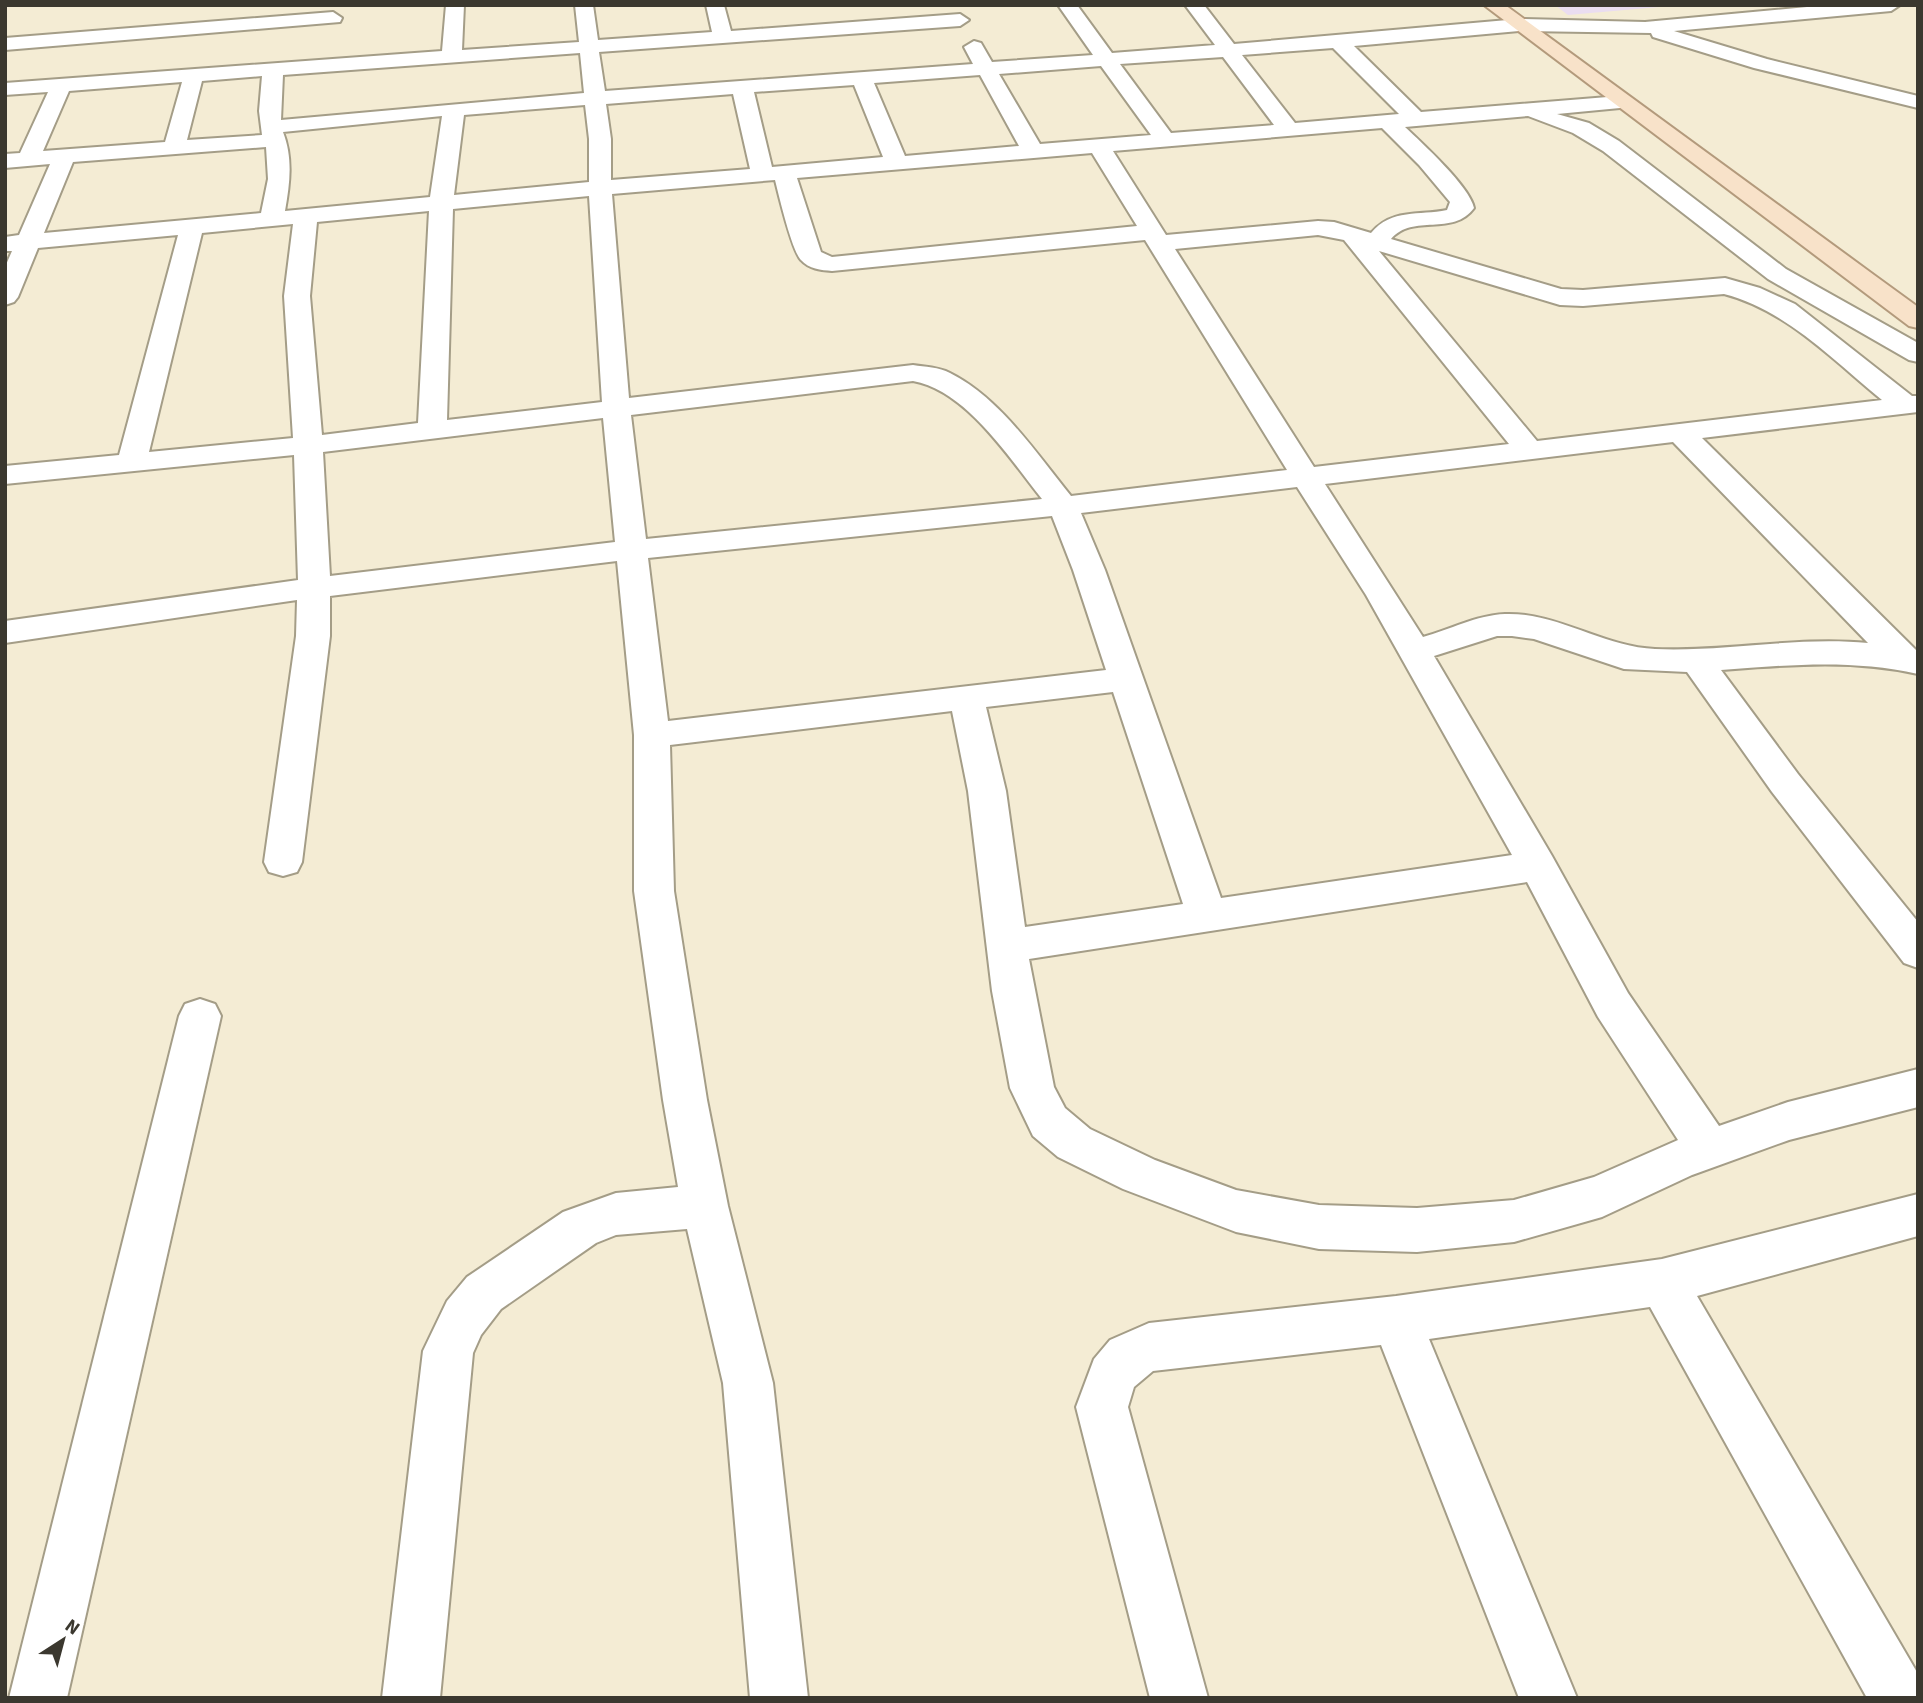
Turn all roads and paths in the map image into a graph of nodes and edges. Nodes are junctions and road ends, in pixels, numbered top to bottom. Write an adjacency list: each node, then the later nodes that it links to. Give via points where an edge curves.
1 (455, 5): 22 (street)
2 (584, 5): 20 (street)
3 (715, 5): 17 (street)
4 (831, 5): 15 (street)
5 (1067, 5): 23 (street)
6 (1194, 5): 21 (street)
7 (1493, 5): 12 (main road)
8 (1763, 5): 13 (street)
9 (1891, 5): 13 (street)
10 (335, 12): 19 (street); 24 (street)
11 (955, 12): 15 (street); 26 (street)
12 (1518, 15): 14 (main road); 18 (street); 33 (main road)
13 (1741, 18): 16 (street)
14 (1543, 24): 16 (street); 59 (main road)
15 (842, 27): 17 (street)
16 (1645, 27): 34 (street, via 1762,64)
17 (723, 36): 20 (street)
18 (1338, 43): 21 (street); 37 (street)
19 (5, 44)
20 (588, 48): 22 (street); 32 (street)
21 (1227, 50): 23 (street); 39 (street)
22 (452, 55): 24 (street)
23 (1105, 58): 26 (street); 41 (street)
24 (319, 65): 25 (street)
25 (273, 68): 27 (street); 40 (street)
26 (984, 68): 28 (street); 44 (street)
27 (194, 74): 29 (street); 43 (street)
28 (861, 77): 30 (street); 48 (street)
29 (61, 85): 31 (street); 46 (street)
30 (742, 87): 32 (street); 49 (street)
31 (5, 89)
32 (597, 100): 35 (street); 50 (street)
33 (1620, 102): 36 (street); 61 (main road)
34 (1918, 102)
35 (454, 109): 40 (street); 51 (street)
36 (1521, 110): 37 (street); 62 (street, via 1581,128 1611,146 1777,274)
37 (1416, 119): 38 (street)
38 (1388, 122): 39 (street); 56 (street, via 1427,160 1462,208 1450,216 1398,222)
39 (1289, 130): 41 (street)
40 (273, 134): 43 (street); 53 (street, via 279,179)
41 (1166, 141): 42 (street)
42 (1099, 147): 44 (street); 55 (street)
43 (174, 149): 45 (street)
44 (1032, 152): 48 (street)
45 (64, 157): 46 (street); 57 (street)
46 (29, 160): 47 (street)
47 (5, 162)
48 (897, 164): 49 (street)
49 (773, 174): 50 (street); 55 (street, via 810,256 819,262)
50 (600, 188): 51 (street); 65 (street)
51 (441, 204): 52 (street); 66 (street)
52 (306, 216): 53 (street); 68 (street, via 297,296)
53 (272, 219): 54 (street)
54 (192, 226): 57 (street); 70 (street)
55 (1156, 238): 56 (street, via 1318,228); 72 (street)
56 (1364, 238): 58 (street, via 1560,297); 69 (street)
57 (17, 243): 60 (street)
58 (1736, 288): 62 (street, via 1779,296); 64 (street, via 1786,310)
59 (1918, 295)
60 (5, 297)
61 (1918, 320)
62 (1860, 323): 63 (street)
63 (1918, 354)
64 (1911, 404): 67 (street)
65 (616, 407): 66 (street); 73 (street, via 913,373 938,377 960,390 1000,428); 74 (street)
66 (432, 430): 68 (street)
67 (1679, 432): 69 (street); 79 (street)
68 (308, 445): 70 (street); 75 (street)
69 (1529, 450): 72 (street)
70 (131, 464): 71 (street)
71 (5, 475)
72 (1304, 476): 73 (street); 77 (street)
73 (1063, 506): 74 (street); 80 (street)
74 (632, 550): 75 (street); 82 (street)
75 (314, 588): 76 (street); 83 (street, via 313,636)
76 (5, 632)
77 (1414, 650): 78 (street, via 1510,624 1543,630 1609,655); 84 (street)
78 (1696, 660): 79 (street, via 1832,653); 87 (street, via 1785,783)
79 (1910, 661)
80 (1126, 679): 81 (street); 85 (street)
81 (967, 699): 82 (street); 86 (street, via 989,801)
82 (652, 735): 91 (street, via 654,891)
83 (283, 862)
84 (1538, 866): 85 (street); 90 (street, via 1613,1005)
85 (1207, 916): 86 (street)
86 (1007, 946): 90 (street, via 1032,1088 1049,1122 1074,1143 1139,1175 1236,1211 1319,1227 1418,1230 1514,1221 1602,1196)
87 (1918, 952)
88 (200, 1016): 95 (street)
89 (1918, 1088): 90 (street, via 1788,1121)
90 (1709, 1149)
91 (705, 1206): 96 (street, via 616,1214 580,1227 484,1293 464,1318 448,1351); 97 (street, via 748,1383)
92 (1918, 1215): 93 (street)
93 (1662, 1282): 94 (street); 100 (street)
94 (1395, 1320): 98 (street, via 1149,1347 1124,1357 1102,1407); 99 (street)
95 (38, 1698)
96 (411, 1698)
97 (779, 1698)
98 (1179, 1698)
99 (1548, 1698)
100 (1899, 1698)

